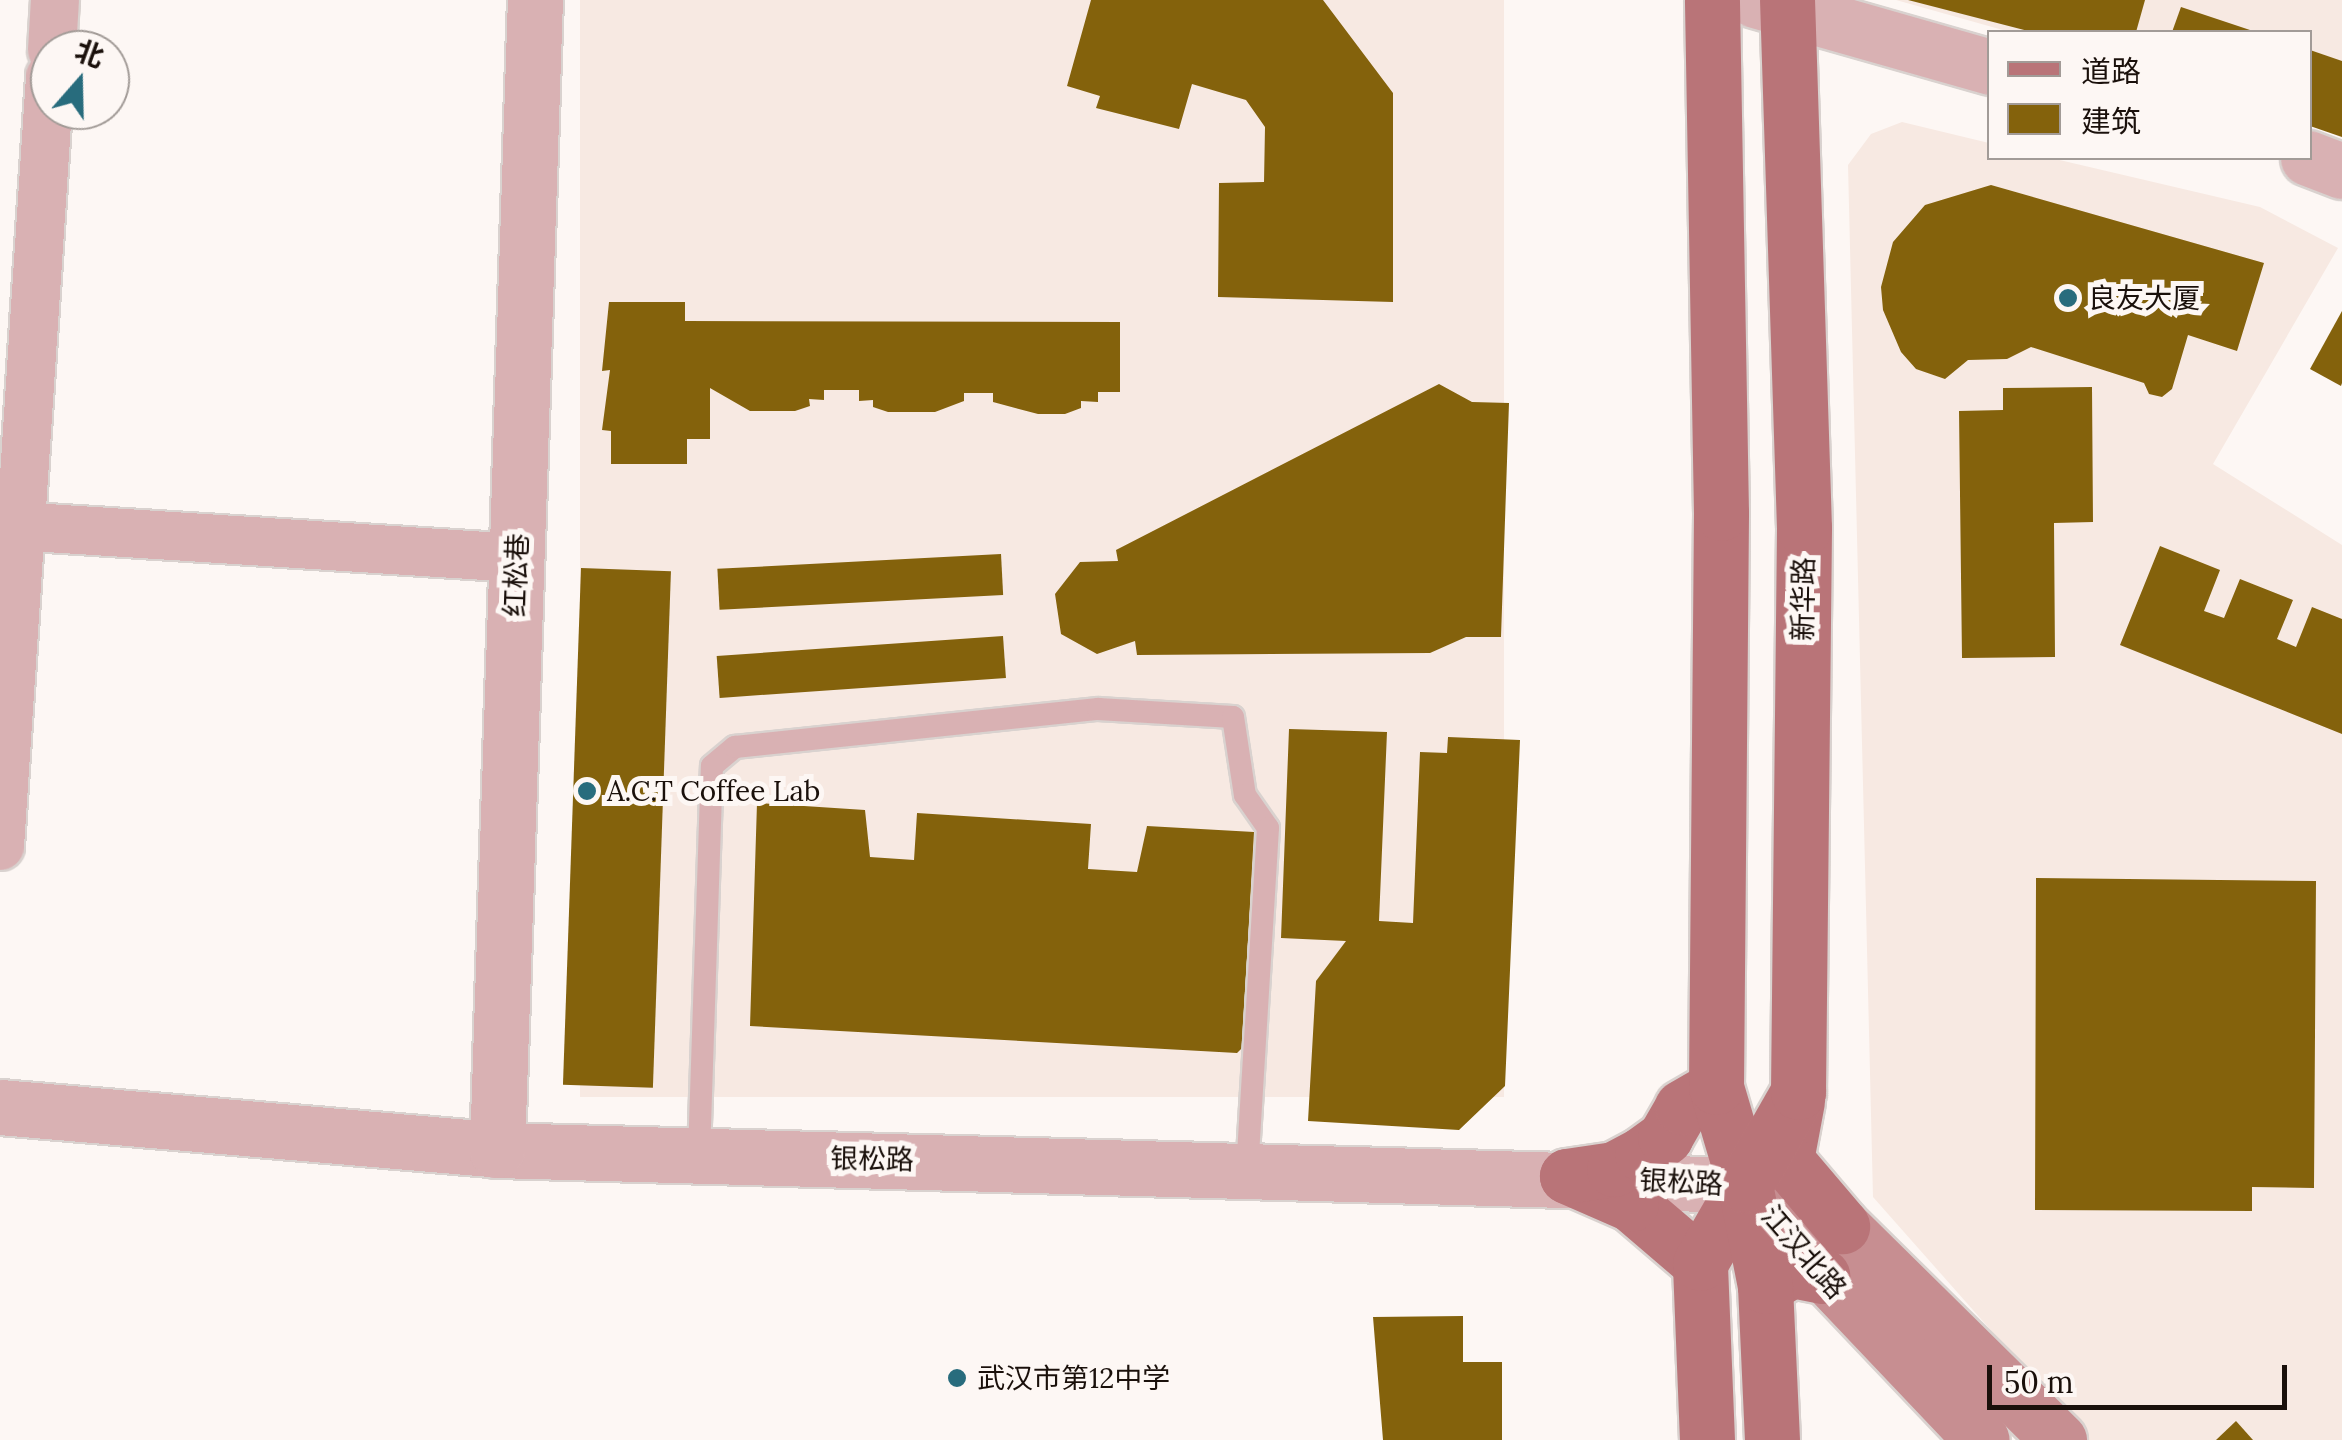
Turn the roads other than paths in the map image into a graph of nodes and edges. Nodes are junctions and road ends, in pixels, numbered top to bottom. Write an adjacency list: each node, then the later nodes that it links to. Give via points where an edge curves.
1 (55, 0): 5 (street)
2 (535, 0): 11 (street, 红松巷)
3 (1712, 0): 13 (main road, via 1721,513)
4 (1777, 3): 6 (street); 14 (main road, 新华路, via 1804,528)
5 (53, 30)
6 (1987, 67)
7 (45, 130): 10 (street)
8 (2312, 160): 9 (street)
9 (2342, 171)
10 (10, 526): 11 (street); 12 (street)
11 (517, 558): 16 (street, 红松巷)
12 (0, 846)
13 (1716, 1086): 19 (main road, via 1682,1106 1665,1137 1642,1154 1614,1169); 20 (main road)
14 (1798, 1092): 20 (main road, 新华路); 21 (main road, via 1786,1160)
15 (0, 1107): 16 (street, 银松路)
16 (497, 1150): 17 (street, 银松路)
17 (699, 1155): 18 (street, 银松路); 18 (lane, via 712,766 735,747 1098,709 1233,716 1245,795 1268,828)
18 (1247, 1168): 19 (street, 银松路)
19 (1567, 1176): 20 (street, 银松路); 22 (main road, via 1631,1204)
20 (1745, 1185): 21 (main road, 江汉北路); 22 (main road, 新华路); 23 (main road, 江汉北路); 24 (main road)
21 (1842, 1226): 28 (main road, 江汉北路)
22 (1700, 1263): 25 (main road)
23 (1822, 1276): 24 (main road, via 1792,1270); 27 (main road, 江汉北路)
24 (1765, 1286): 26 (main road)
25 (1707, 1440)
26 (1772, 1440)
27 (1982, 1440)
28 (2058, 1440)

